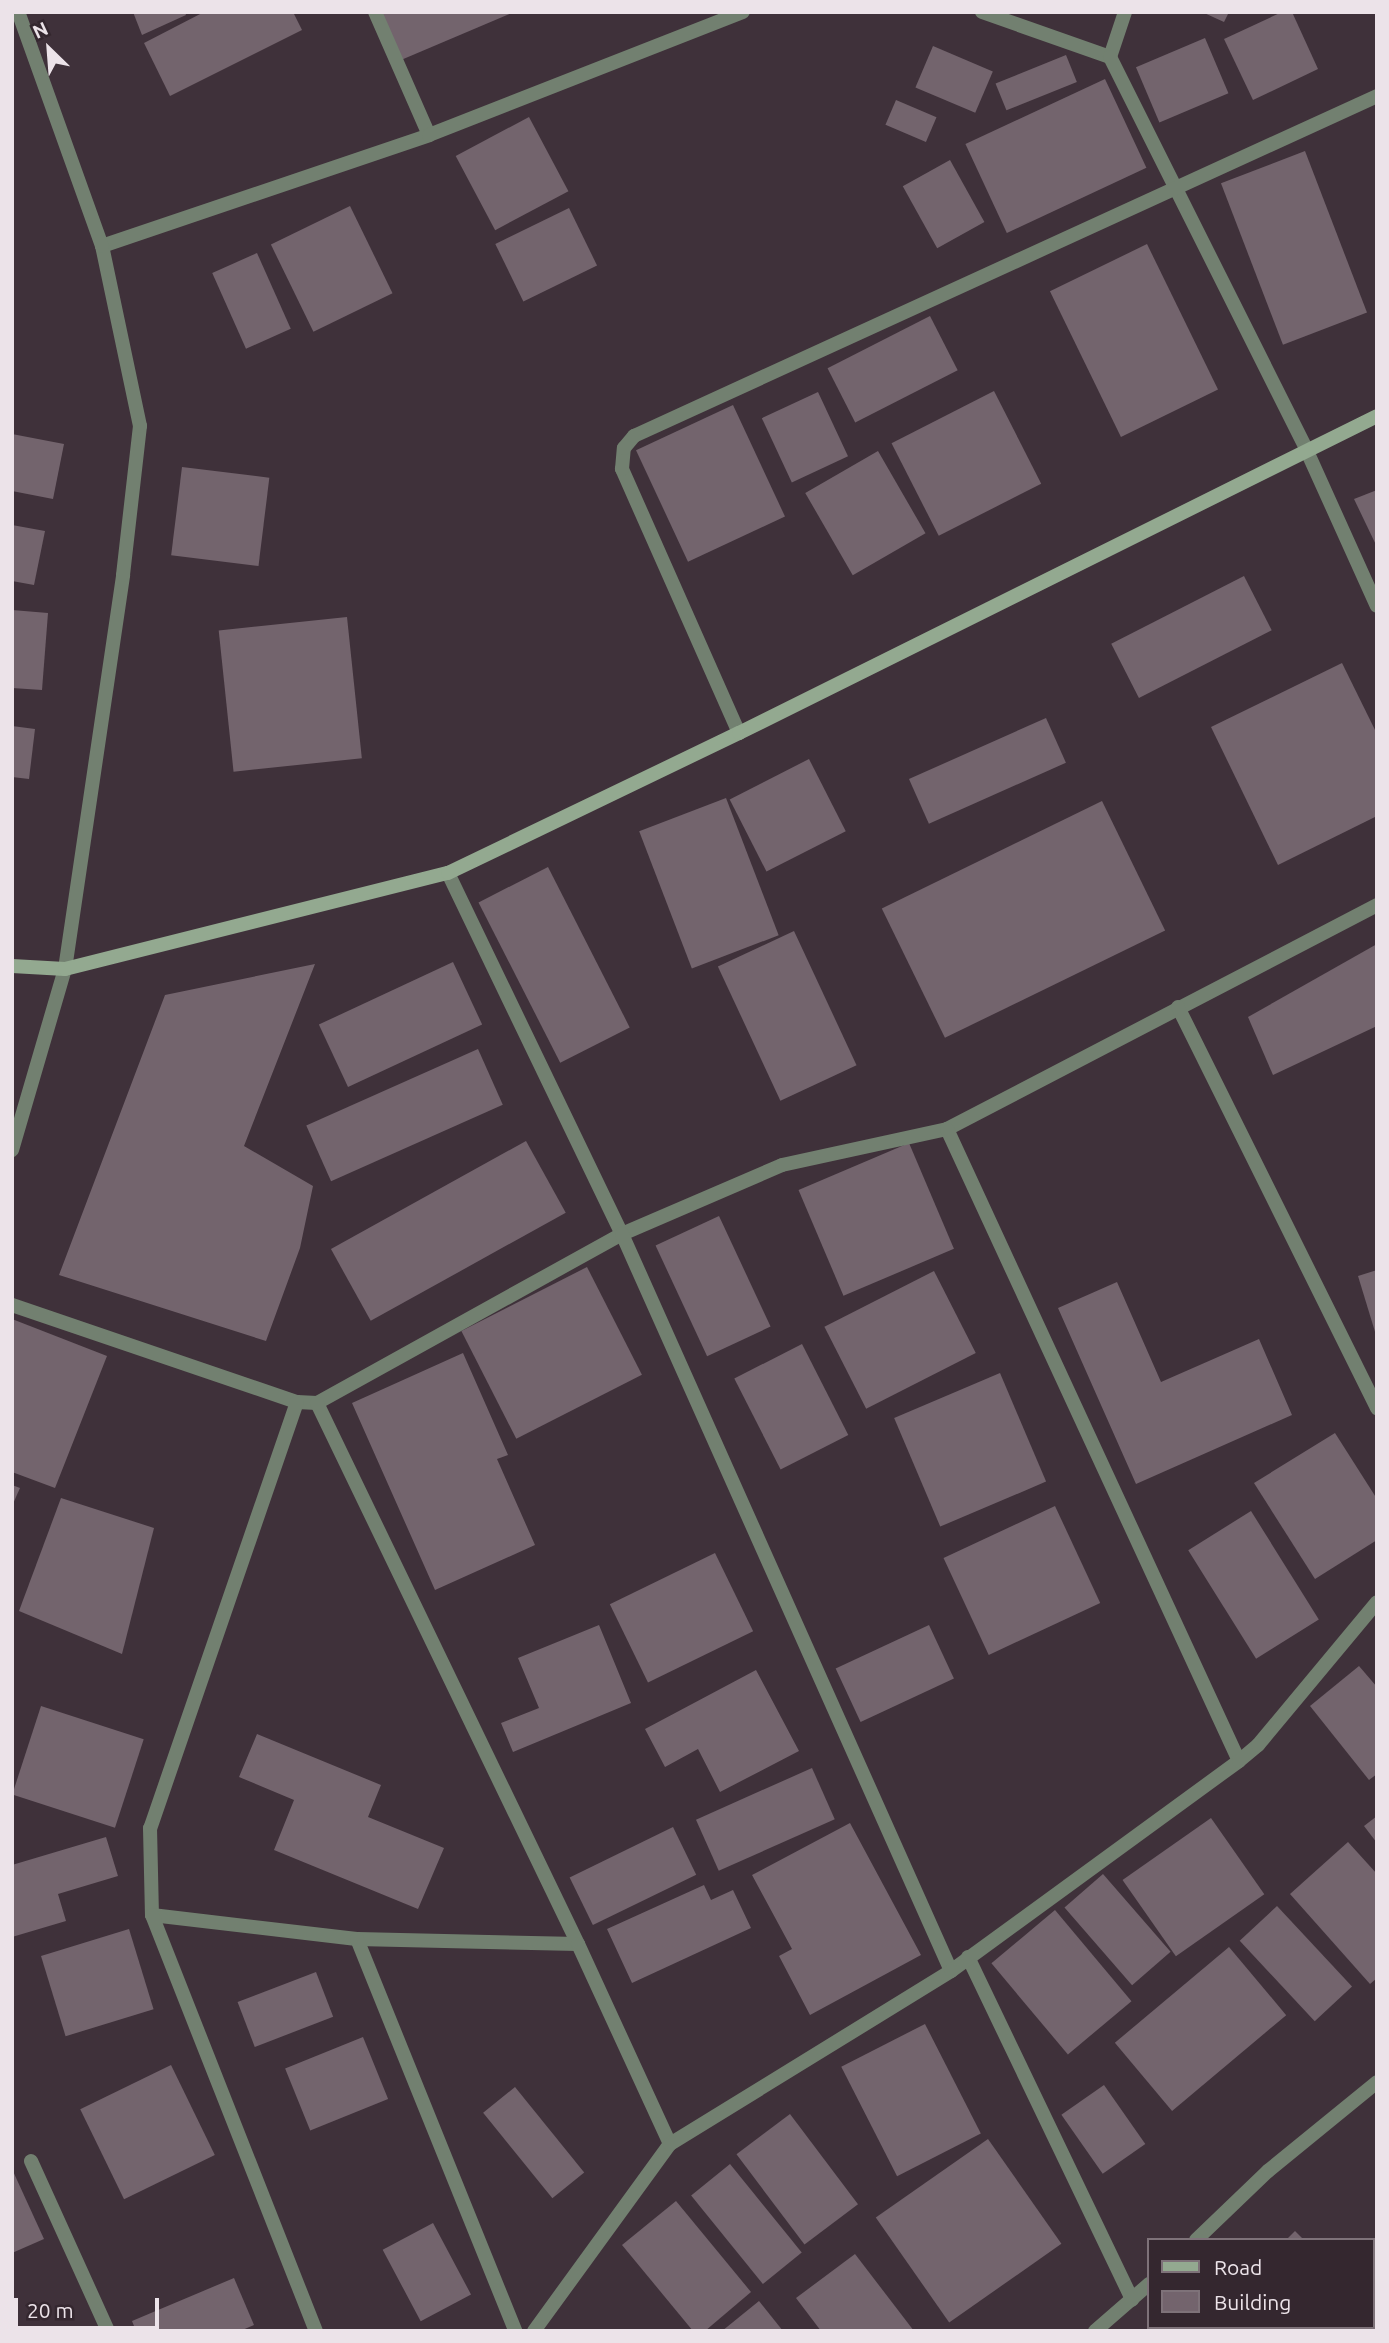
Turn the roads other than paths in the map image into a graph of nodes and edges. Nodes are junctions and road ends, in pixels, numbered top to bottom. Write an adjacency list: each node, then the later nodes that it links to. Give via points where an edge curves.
1 (18, 12): 10 (street)
2 (375, 12): 8 (street)
3 (743, 12): 8 (street)
4 (982, 12): 6 (street)
5 (1125, 12): 6 (street)
6 (1110, 57): 9 (street)
7 (1377, 96): 9 (street)
8 (429, 135): 10 (street)
9 (1174, 190): 12 (street); 14 (street, via 634,436 624,448 622,470)
10 (102, 246): 18 (street, via 140,426 123,575)
11 (1377, 416): 12 (street)
12 (1306, 449): 13 (street); 14 (street)
13 (1377, 606)
14 (739, 733): 15 (street)
15 (448, 873): 18 (street); 22 (street)
16 (1377, 905): 19 (street)
17 (12, 966): 18 (street)
18 (65, 969): 21 (street)
19 (1178, 1007): 20 (street); 26 (street)
20 (947, 1129): 22 (street, via 782,1165); 28 (street)
21 (12, 1150)
22 (622, 1234): 25 (street); 33 (street)
23 (12, 1305): 24 (street)
24 (297, 1402): 25 (street); 29 (street, via 150,1828)
25 (317, 1403): 31 (street)
26 (1377, 1408)
27 (1377, 1602): 28 (street, via 1258,1745)
28 (1239, 1760): 32 (street)
29 (152, 1915): 30 (street); 41 (street)
30 (357, 1940): 31 (street); 42 (street)
31 (578, 1944): 35 (street)
32 (968, 1957): 33 (street); 39 (street)
33 (951, 1970): 35 (street)
34 (1377, 2082): 37 (street, via 1268,2171)
35 (670, 2144): 43 (street)
36 (31, 2161): 40 (street)
37 (1198, 2238)
38 (1148, 2285): 39 (street)
39 (1132, 2300): 44 (street)
40 (108, 2331)
41 (316, 2331)
42 (515, 2331)
43 (534, 2331)
44 (1095, 2331)

